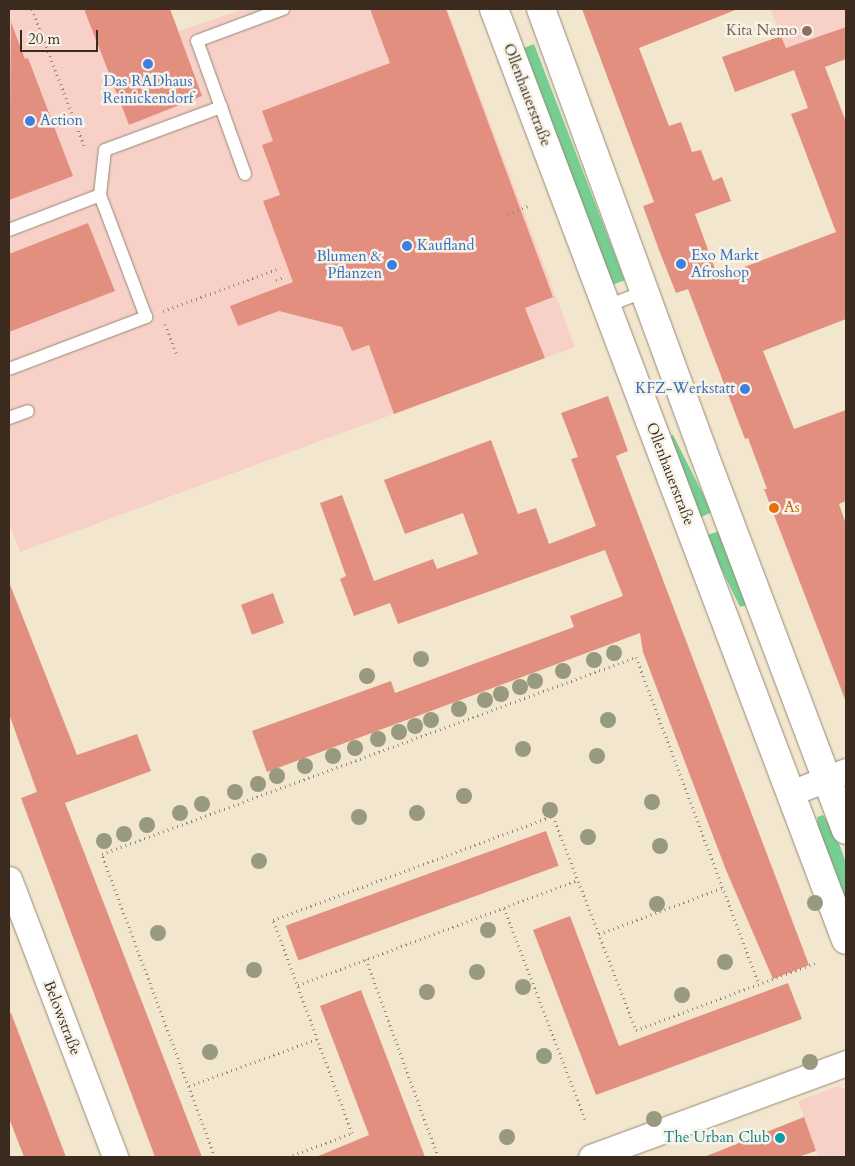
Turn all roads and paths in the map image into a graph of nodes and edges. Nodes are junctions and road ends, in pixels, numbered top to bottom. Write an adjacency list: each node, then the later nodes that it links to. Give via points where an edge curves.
1 (32, 9): 6 (path)
2 (283, 9): 5 (lane, via 197,41)
3 (494, 9): 16 (main road, Ollenhauerstraße)
4 (541, 9): 15 (main road)
5 (221, 107): 7 (lane); 8 (lane, via 105,150)
6 (84, 145)
7 (245, 174)
8 (100, 196): 11 (lane); 18 (lane, via 146,317)
9 (530, 205): 10 (path)
10 (508, 214)
11 (9, 230)
12 (280, 268): 17 (path, via 160,312)
13 (284, 278): 14 (path)
14 (276, 280)
15 (644, 292): 16 (lane); 21 (main road)
16 (607, 306): 22 (main road, Ollenhauerstraße)
17 (177, 356)
18 (9, 369)
19 (28, 411): 20 (lane)
20 (9, 418)
21 (836, 775): 22 (street); 23 (main road)
22 (791, 793): 29 (main road, Ollenhauerstraße)
23 (846, 830)
24 (9, 879): 38 (street, Belowstraße)
25 (578, 880): 27 (path); 28 (path); 33 (path, via 553,816 273,920)
26 (722, 888): 28 (path); 32 (path); 36 (path, via 636,657 112,850 102,854)
27 (504, 908): 30 (path); 37 (path)
28 (599, 934): 32 (path, via 636,1030)
29 (846, 940)
30 (366, 960): 33 (path); 41 (path)
31 (818, 962): 32 (path)
32 (758, 984)
33 (298, 986): 34 (path)
34 (318, 1039): 36 (path); 40 (path, via 352,1134)
35 (846, 1063): 42 (street)
36 (189, 1086): 39 (path)
37 (586, 1122)
38 (115, 1157)
39 (216, 1157)
40 (288, 1157)
41 (438, 1157)
42 (591, 1157)

